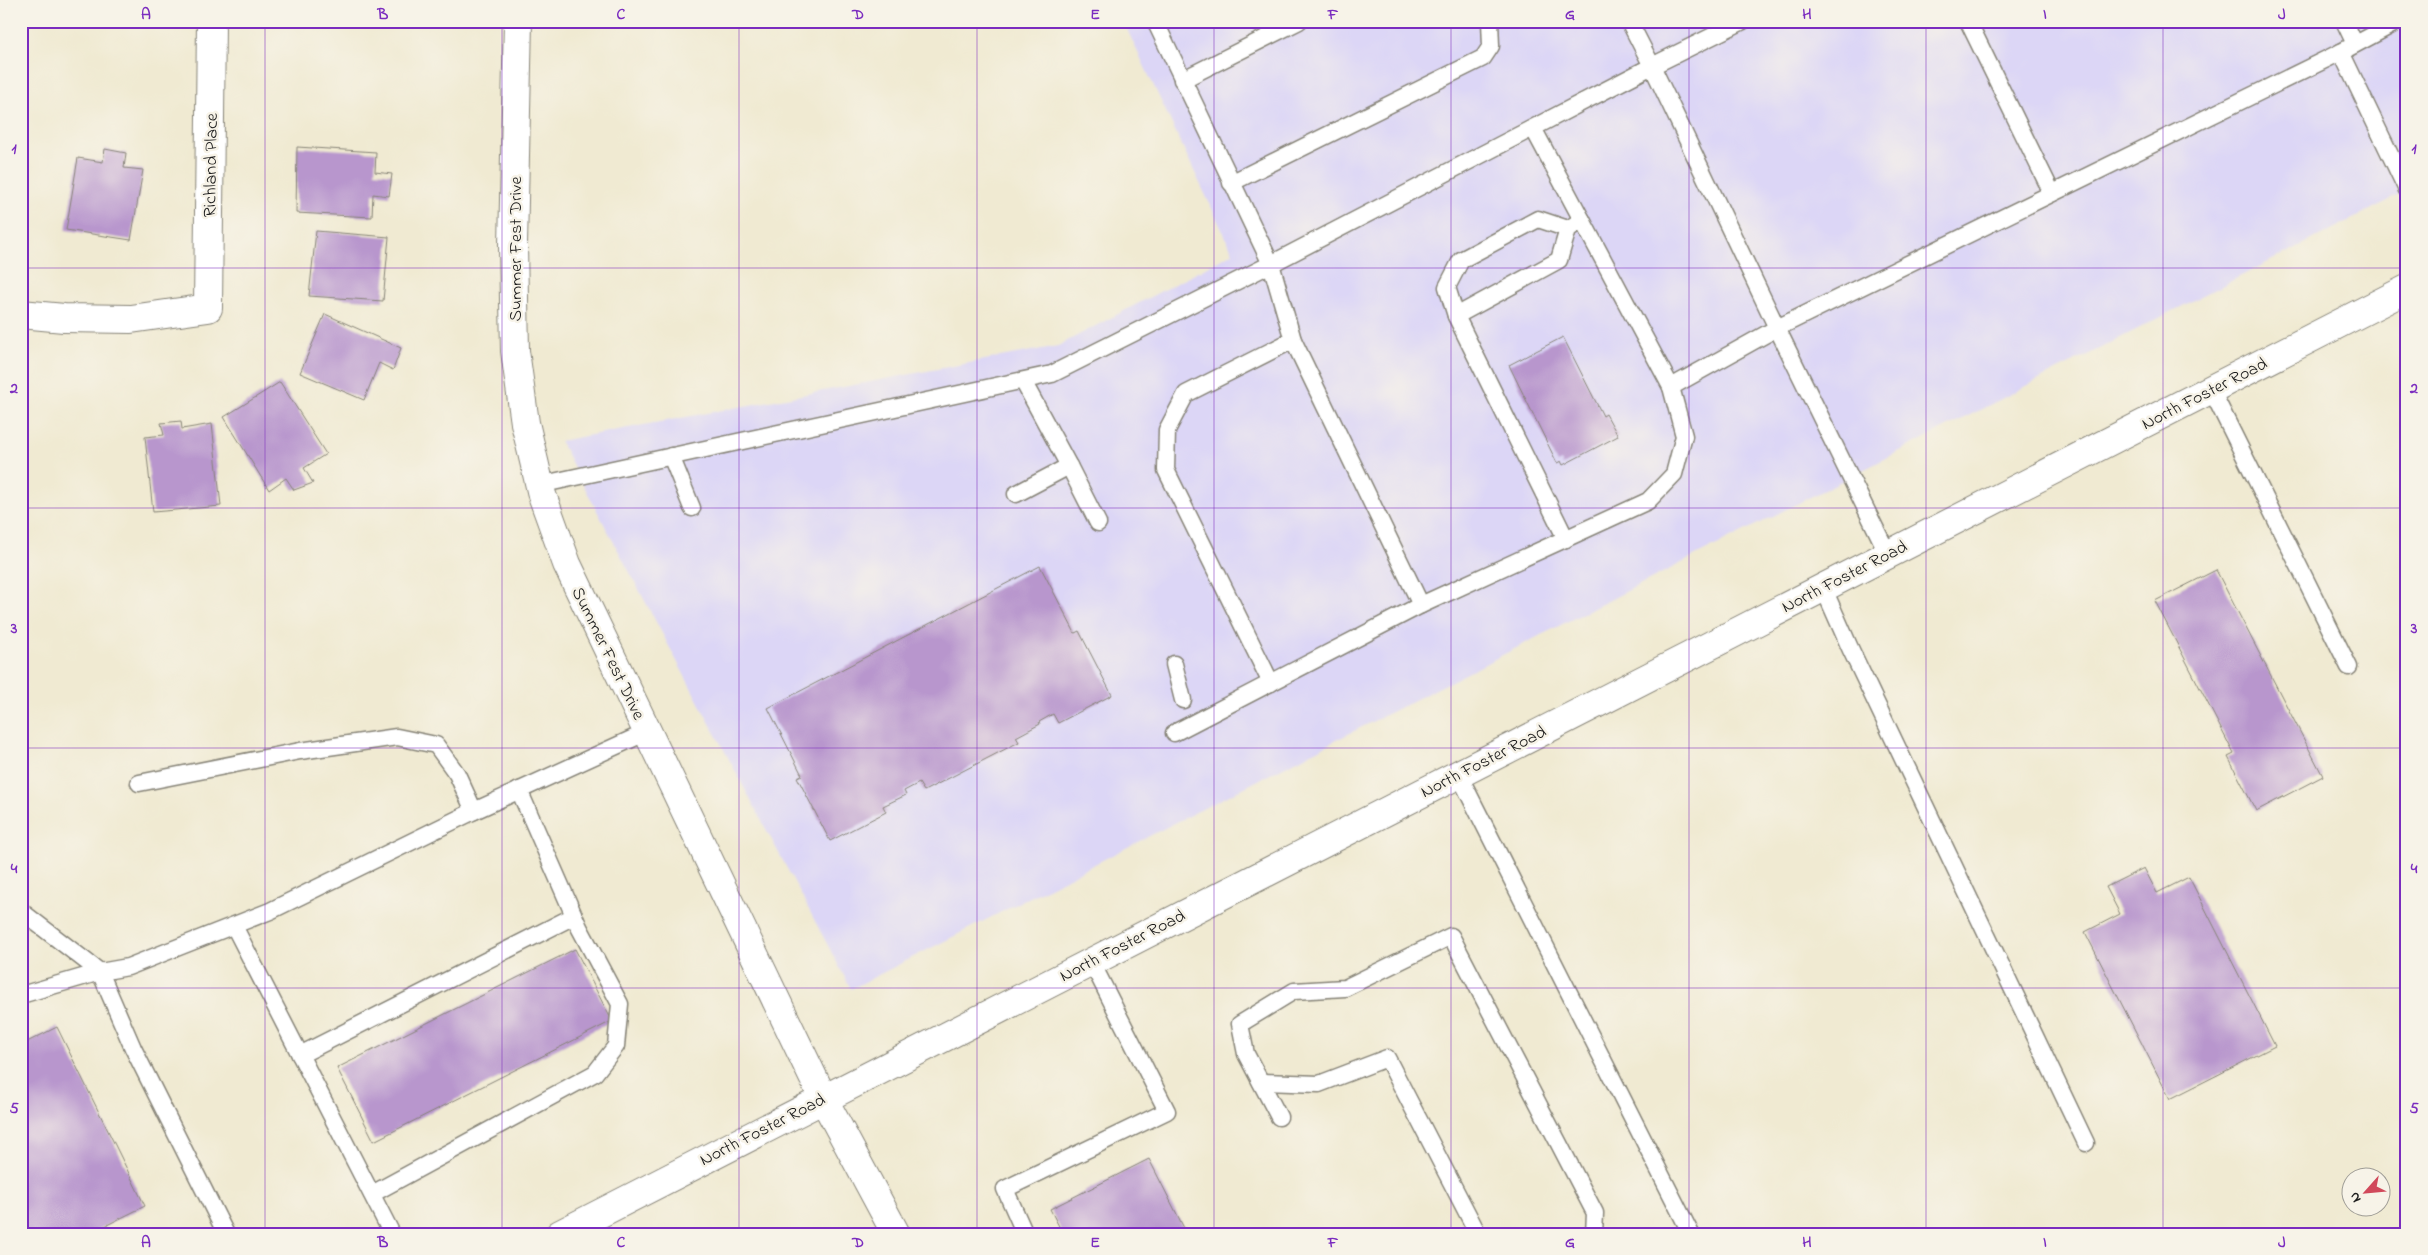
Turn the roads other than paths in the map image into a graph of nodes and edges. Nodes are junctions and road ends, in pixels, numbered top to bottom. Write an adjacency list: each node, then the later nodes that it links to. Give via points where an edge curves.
1 (212, 21): 23 (main road, Richland Place, via 208,308 131,319)
2 (518, 21): 32 (main road, Summer Fest Drive, via 513,245 515,351 524,423)
3 (1155, 21): 14 (lane)
4 (1299, 21): 14 (lane)
5 (1490, 21): 16 (lane, via 1492,46 1483,58)
6 (1629, 21): 13 (lane)
7 (1743, 21): 13 (lane)
8 (1968, 21): 18 (lane)
9 (2344, 21): 11 (lane)
10 (2398, 21): 11 (lane)
11 (2355, 44): 12 (lane)
12 (2341, 52): 17 (lane); 18 (lane)
13 (1652, 66): 15 (lane); 25 (lane)
14 (1182, 80): 16 (lane)
15 (1533, 128): 19 (lane); 21 (lane)
16 (1232, 183): 21 (lane)
17 (2407, 190)
18 (2052, 193): 25 (lane)
19 (1582, 220): 20 (lane); 28 (lane)
20 (1568, 229): 24 (lane, via 1560,260); 24 (lane, via 1538,219 1461,260 1447,287)
21 (1271, 264): 26 (lane); 27 (lane, via 1052,374)
22 (2407, 290): 29 (main road, North Foster Road)
23 (21, 314)
24 (1456, 316): 36 (lane)
25 (1777, 328): 28 (lane); 37 (lane)
26 (1293, 340): 39 (lane); 42 (lane, via 1186,394 1167,430 1166,470)
27 (1023, 381): 30 (lane); 31 (lane)
28 (1671, 387): 36 (lane, via 1684,436 1674,474 1648,501)
29 (2211, 389): 37 (main road, North Foster Road); 41 (lane)
30 (671, 456): 32 (lane); 34 (lane)
31 (1069, 466): 33 (lane); 35 (lane)
32 (539, 485): 44 (main road, Summer Fest Drive, via 567,564)
33 (1016, 494)
34 (692, 508)
35 (1098, 522)
36 (1566, 539): 39 (lane)
37 (1888, 554): 38 (main road, North Foster Road)
38 (1823, 587): 46 (main road, North Foster Road); 60 (lane)
39 (1421, 606): 42 (lane)
40 (1174, 664): 43 (lane)
41 (2349, 667)
42 (1271, 683): 45 (lane)
43 (1184, 700)
44 (647, 732): 48 (lane); 58 (main road, Summer Fest Drive)
45 (1174, 733)
46 (1458, 774): 53 (main road, North Foster Road); 69 (lane)
47 (139, 783): 49 (lane, via 300,751 397,737 436,745 457,774)
48 (519, 790): 49 (lane); 51 (lane)
49 (474, 811): 52 (lane)
50 (21, 911): 54 (lane)
51 (574, 916): 56 (lane); 61 (lane, via 620,1004 616,1046 595,1073)
52 (234, 926): 54 (lane, via 128,967); 56 (lane)
53 (1091, 961): 58 (main road, North Foster Road); 66 (lane, via 1167,1111 1005,1189)
54 (100, 972): 55 (lane); 62 (lane, via 133,1048)
55 (21, 995)
56 (300, 1055): 61 (lane)
57 (1261, 1082): 59 (lane); 67 (lane, via 1319,1084 1387,1058); 68 (lane, via 1246,1054 1240,1024 1294,991 1345,988 1451,936 1595,1213)
58 (823, 1098): 64 (main road, North Foster Road); 65 (main road, Summer Fest Drive)
59 (1279, 1117)
60 (2086, 1143)
61 (372, 1194): 63 (lane)
62 (226, 1234)
63 (392, 1234)
64 (560, 1234)
65 (896, 1234)
66 (1025, 1234)
67 (1478, 1234)
68 (1594, 1234)
69 (1691, 1234)

